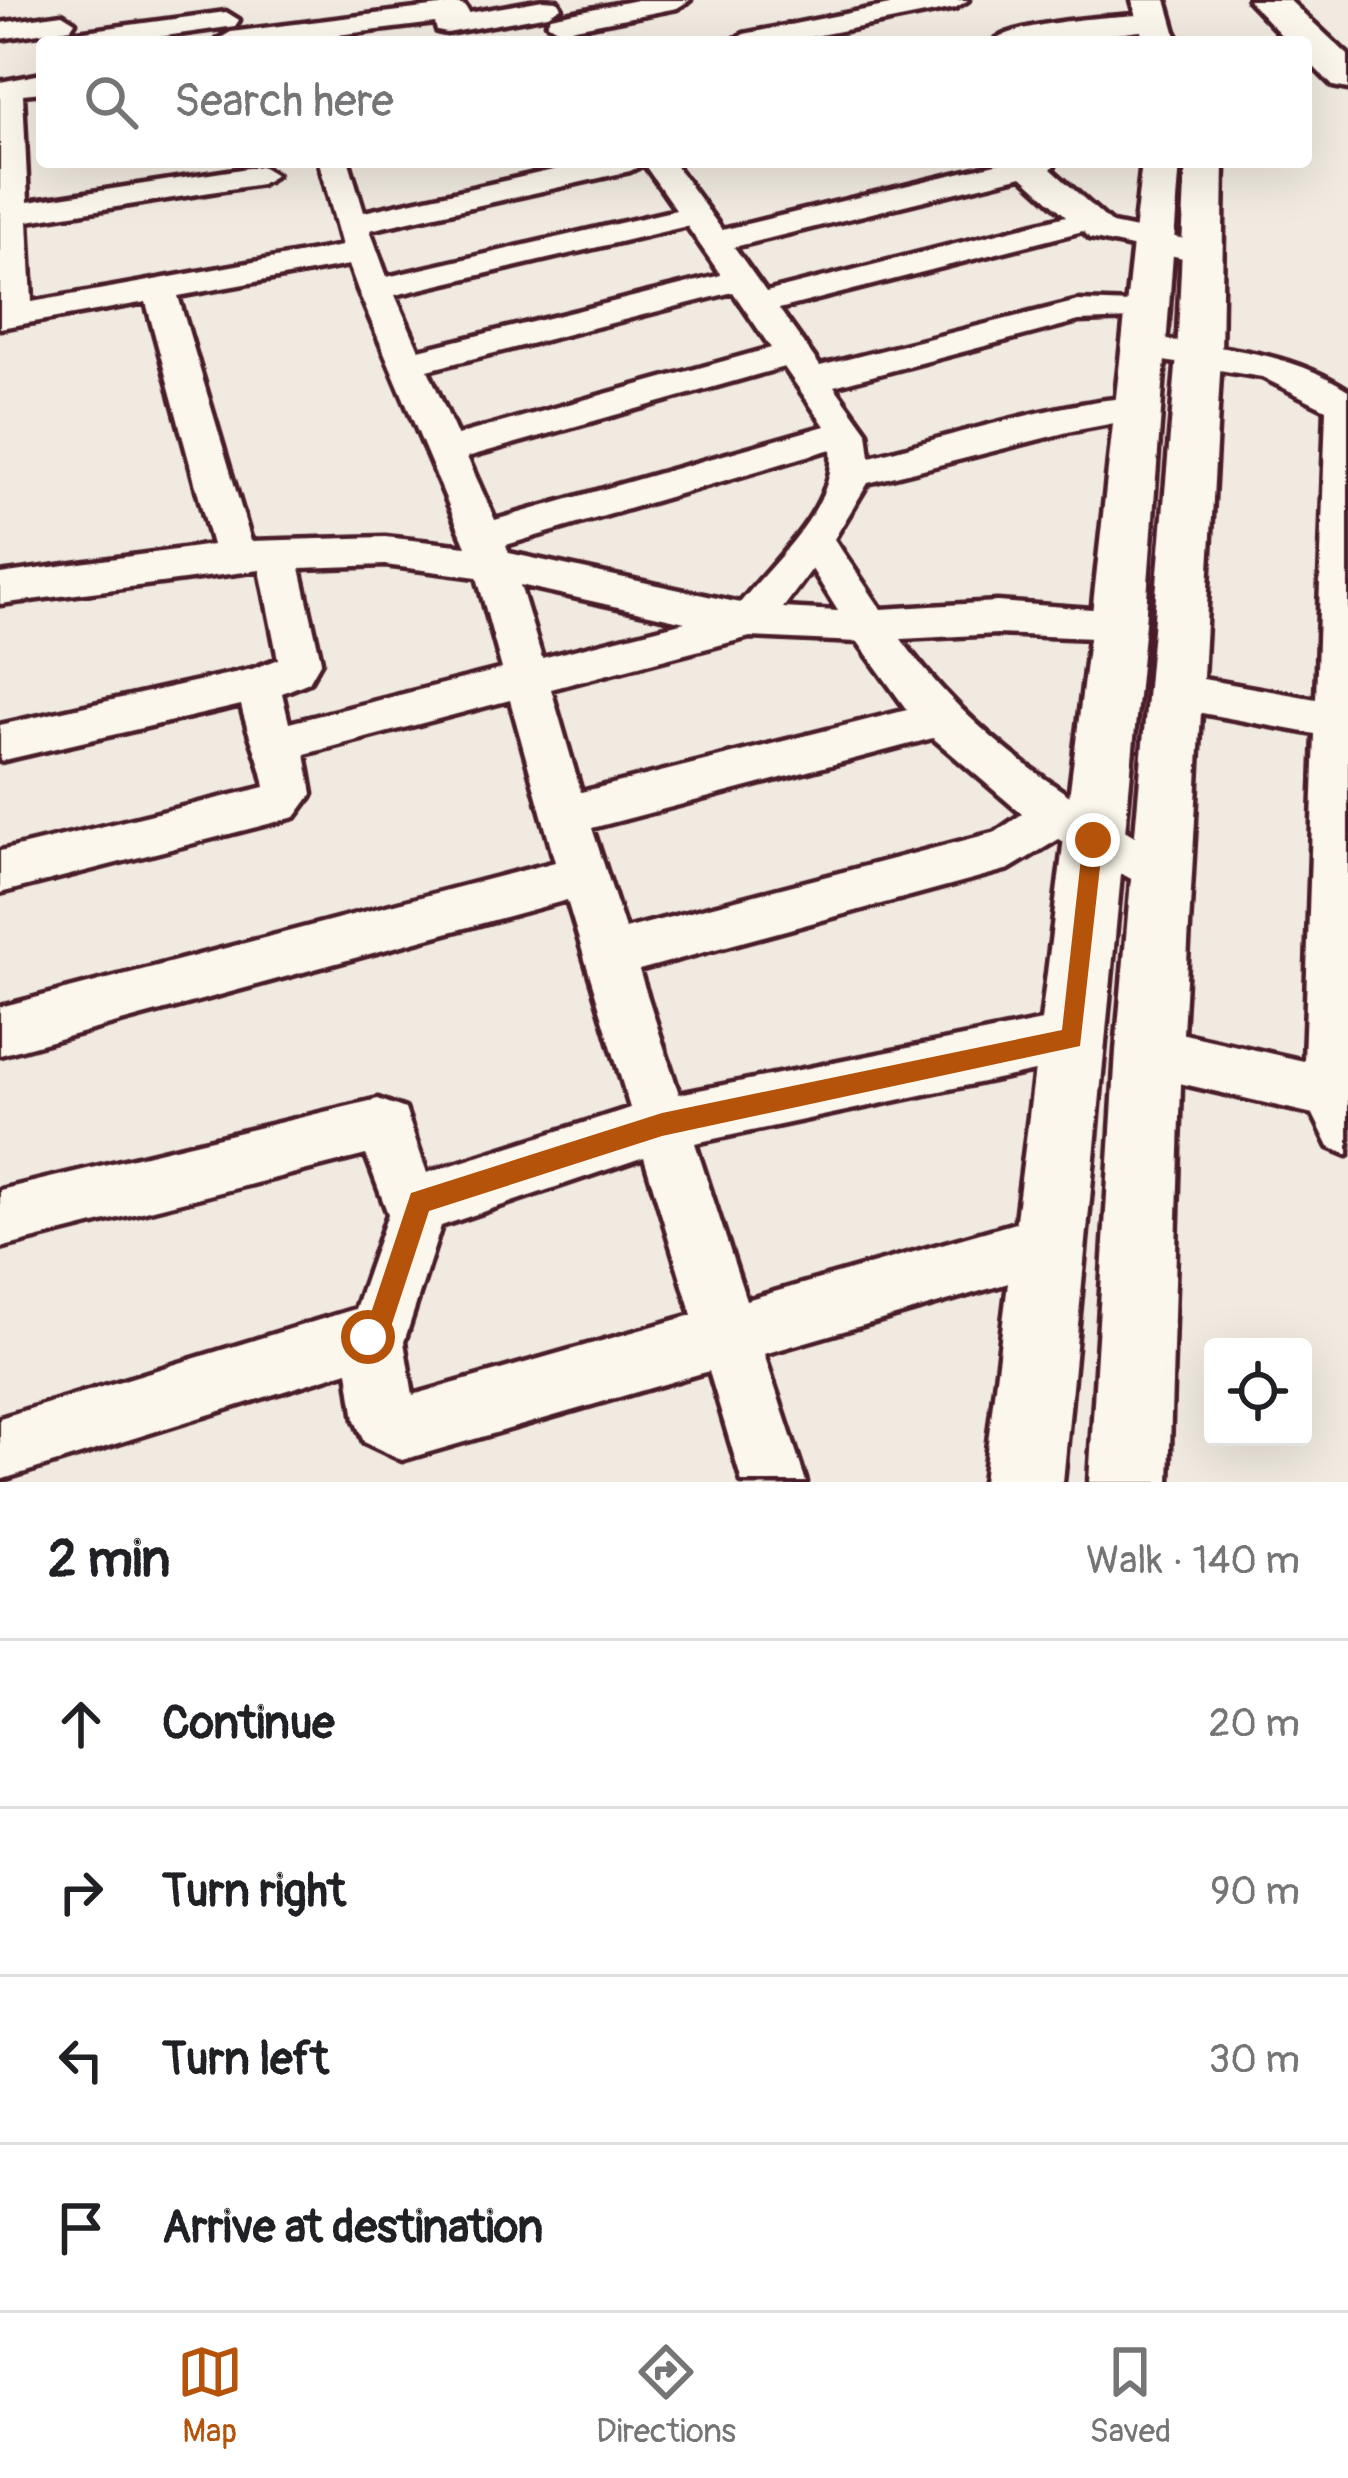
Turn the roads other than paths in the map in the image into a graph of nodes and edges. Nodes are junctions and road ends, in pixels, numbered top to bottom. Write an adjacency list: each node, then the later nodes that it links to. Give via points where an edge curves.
1 (677, 0): 6 (street)
2 (955, 0): 5 (street)
3 (1228, 0): 15 (main road)
4 (1267, 0): 16 (main road)
5 (864, 8): 12 (street); 13 (street)
6 (556, 18): 7 (street)
7 (450, 20): 9 (street)
8 (1156, 21): 14 (street)
9 (228, 25): 10 (street)
10 (63, 26): 11 (street)
11 (0, 31)
12 (765, 36)
13 (893, 36)
14 (1037, 36)
15 (1262, 36)
16 (1292, 36)
17 (36, 84): 18 (street)
18 (4, 88): 19 (street)
19 (12, 150): 29 (street)
20 (260, 168): 29 (street)
21 (337, 168): 31 (street)
22 (609, 168): 31 (street)
23 (662, 168): 30 (street)
24 (1007, 168): 30 (street)
25 (1037, 168): 28 (street)
26 (1162, 168): 32 (street)
27 (1203, 168): 32 (street)
28 (1089, 220): 32 (street, via 1115,236); 35 (street)
29 (7, 222): 36 (street)
30 (704, 228): 34 (street); 35 (street)
31 (355, 239): 33 (street); 34 (street)
32 (1179, 248): 37 (street)
33 (159, 290): 36 (street); 47 (street)
34 (375, 290): 38 (street)
35 (750, 292): 38 (street); 39 (street)
36 (7, 316)
37 (1164, 338): 39 (street, via 1078,311); 40 (street, via 1278,366); 41 (street); 54 (street)
38 (408, 364): 43 (street)
39 (802, 366): 42 (street); 43 (street)
40 (1346, 404): 56 (street)
41 (1139, 408): 44 (street); 50 (street)
42 (848, 432): 44 (street); 46 (street)
43 (445, 451): 46 (street)
44 (853, 474): 45 (street)
45 (813, 539): 49 (street); 51 (street)
46 (488, 551): 47 (street); 49 (street); 52 (street)
47 (256, 556): 48 (street); 53 (street, via 300,661)
48 (0, 589)
49 (750, 620): 51 (street); 52 (street)
50 (1118, 623): 51 (street, via 998,618); 60 (street)
51 (874, 627): 55 (street)
52 (525, 677): 57 (street); 59 (street)
53 (258, 684): 57 (street, via 271,740); 58 (street)
54 (1175, 691): 56 (street); 63 (street)
55 (943, 718): 59 (street); 60 (street)
56 (1344, 722): 68 (street)
57 (280, 742): 61 (street, via 289,794 279,803)
58 (0, 743)
59 (565, 817): 62 (street)
60 (1074, 828): 63 (street); 64 (street); 66 (street)
61 (0, 872)
62 (584, 875): 64 (street); 65 (street)
63 (1162, 875): 67 (street)
64 (609, 956): 69 (street)
65 (0, 1030)
66 (1072, 1039): 69 (street); 72 (street)
67 (1149, 1051): 68 (street); 78 (street)
68 (1339, 1110)
69 (662, 1124): 70 (street); 73 (street)
70 (420, 1202): 71 (street, via 405,1192 386,1128 378,1126); 74 (street)
71 (0, 1219)
72 (1050, 1243): 73 (street); 77 (street)
73 (728, 1335): 74 (street, via 402,1429 386,1420); 76 (street)
74 (374, 1342): 75 (street, via 361,1337)
75 (0, 1449)
76 (774, 1482)
77 (1023, 1482)
78 (1129, 1482)

